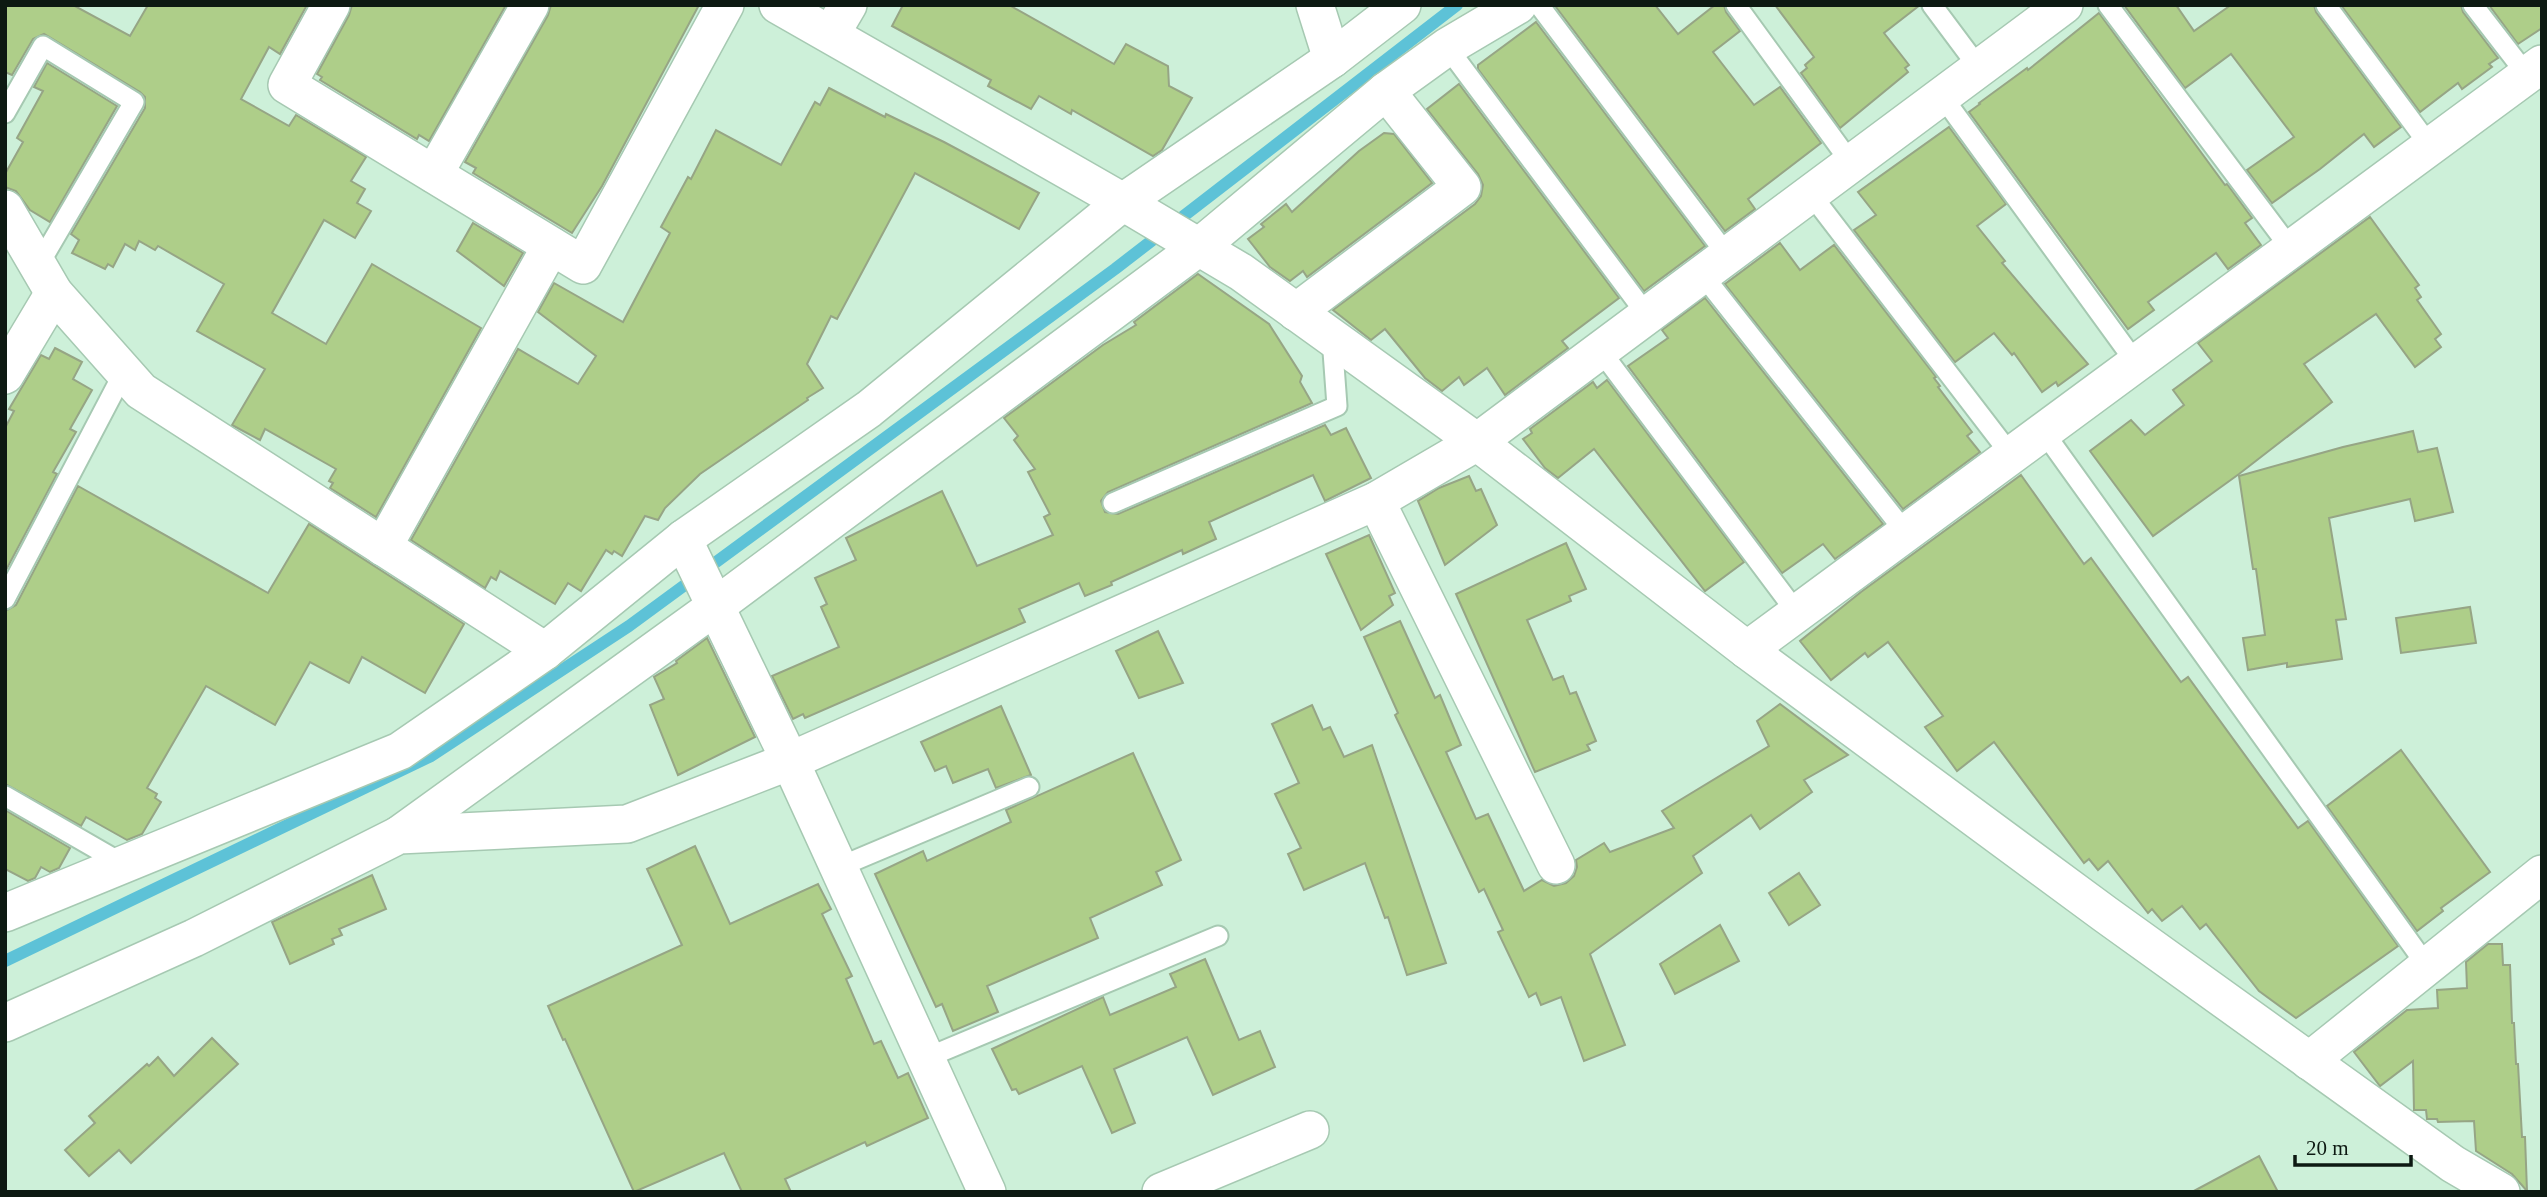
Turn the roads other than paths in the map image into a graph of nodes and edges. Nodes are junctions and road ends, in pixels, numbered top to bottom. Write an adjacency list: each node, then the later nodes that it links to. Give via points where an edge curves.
1 (331, 5): 25 (street, via 287,85)
2 (530, 5): 25 (street)
3 (725, 5): 29 (street, via 583,265)
4 (778, 5): 15 (street)
5 (1315, 5): 17 (street)
6 (1402, 5): 17 (street)
7 (1518, 5): 16 (street)
8 (1539, 5): 32 (lane)
9 (1736, 5): 24 (lane)
10 (1932, 5): 18 (lane)
11 (2108, 5): 31 (lane)
12 (2326, 5): 23 (lane)
13 (2473, 5): 19 (lane)
14 (2062, 6): 18 (street)
15 (840, 20): 27 (street)
16 (1447, 47): 20 (street); 35 (lane)
17 (1332, 59): 27 (street)
18 (1979, 68): 21 (street)
19 (2534, 69): 23 (street)
20 (1386, 91): 30 (street); 34 (street, via 1462,187)
21 (1942, 96): 24 (street); 38 (lane)
22 (5, 113): 33 (lane, via 43,46 134,102)
23 (2430, 146): 31 (street)
24 (1851, 163): 26 (street)
25 (434, 174): 29 (street)
26 (1810, 193): 32 (street); 43 (lane)
27 (1123, 202): 30 (street); 47 (street, via 869,409)
28 (5, 209): 33 (street)
29 (551, 246): 48 (street)
30 (1199, 247): 34 (street); 50 (street)
31 (2291, 249): 38 (street)
32 (1714, 265): 35 (street); 46 (lane)
33 (46, 279): 39 (street); 40 (street)
34 (1296, 312): 36 (street)
35 (1647, 315): 37 (street)
36 (1332, 338): 42 (street); 45 (lane, via 1336,406)
37 (1600, 350): 42 (street); 51 (lane)
38 (2136, 363): 41 (street)
39 (124, 372): 48 (street, via 141,391); 49 (lane)
40 (5, 375)
41 (2043, 431): 43 (street); 64 (lane)
42 (1477, 442): 44 (street); 52 (street)
43 (2011, 455): 46 (street)
44 (1376, 501): 54 (street); 59 (street)
45 (1113, 503)
46 (1906, 533): 51 (street)
47 (683, 540): 50 (street); 53 (street)
48 (383, 547): 53 (street)
49 (5, 599)
50 (716, 607): 54 (street); 57 (street)
51 (1797, 613): 52 (street)
52 (1747, 650): 67 (street)
53 (545, 651): 58 (street, via 400,751)
54 (790, 761): 57 (street, via 626,824); 60 (street)
55 (1030, 787): 60 (lane)
56 (5, 796): 58 (lane)
57 (399, 835): 65 (street, via 194,938)
58 (123, 864): 62 (street)
59 (1556, 865)
60 (839, 867): 66 (street)
61 (2542, 874): 64 (street)
62 (5, 912)
63 (1218, 936): 66 (lane)
64 (2427, 966): 67 (street)
65 (5, 1023)
66 (926, 1058): 69 (street)
67 (2309, 1061): 71 (street, via 2453,1164)
68 (1310, 1130): 70 (street)
69 (987, 1192)
70 (1161, 1192)
71 (2501, 1192)

